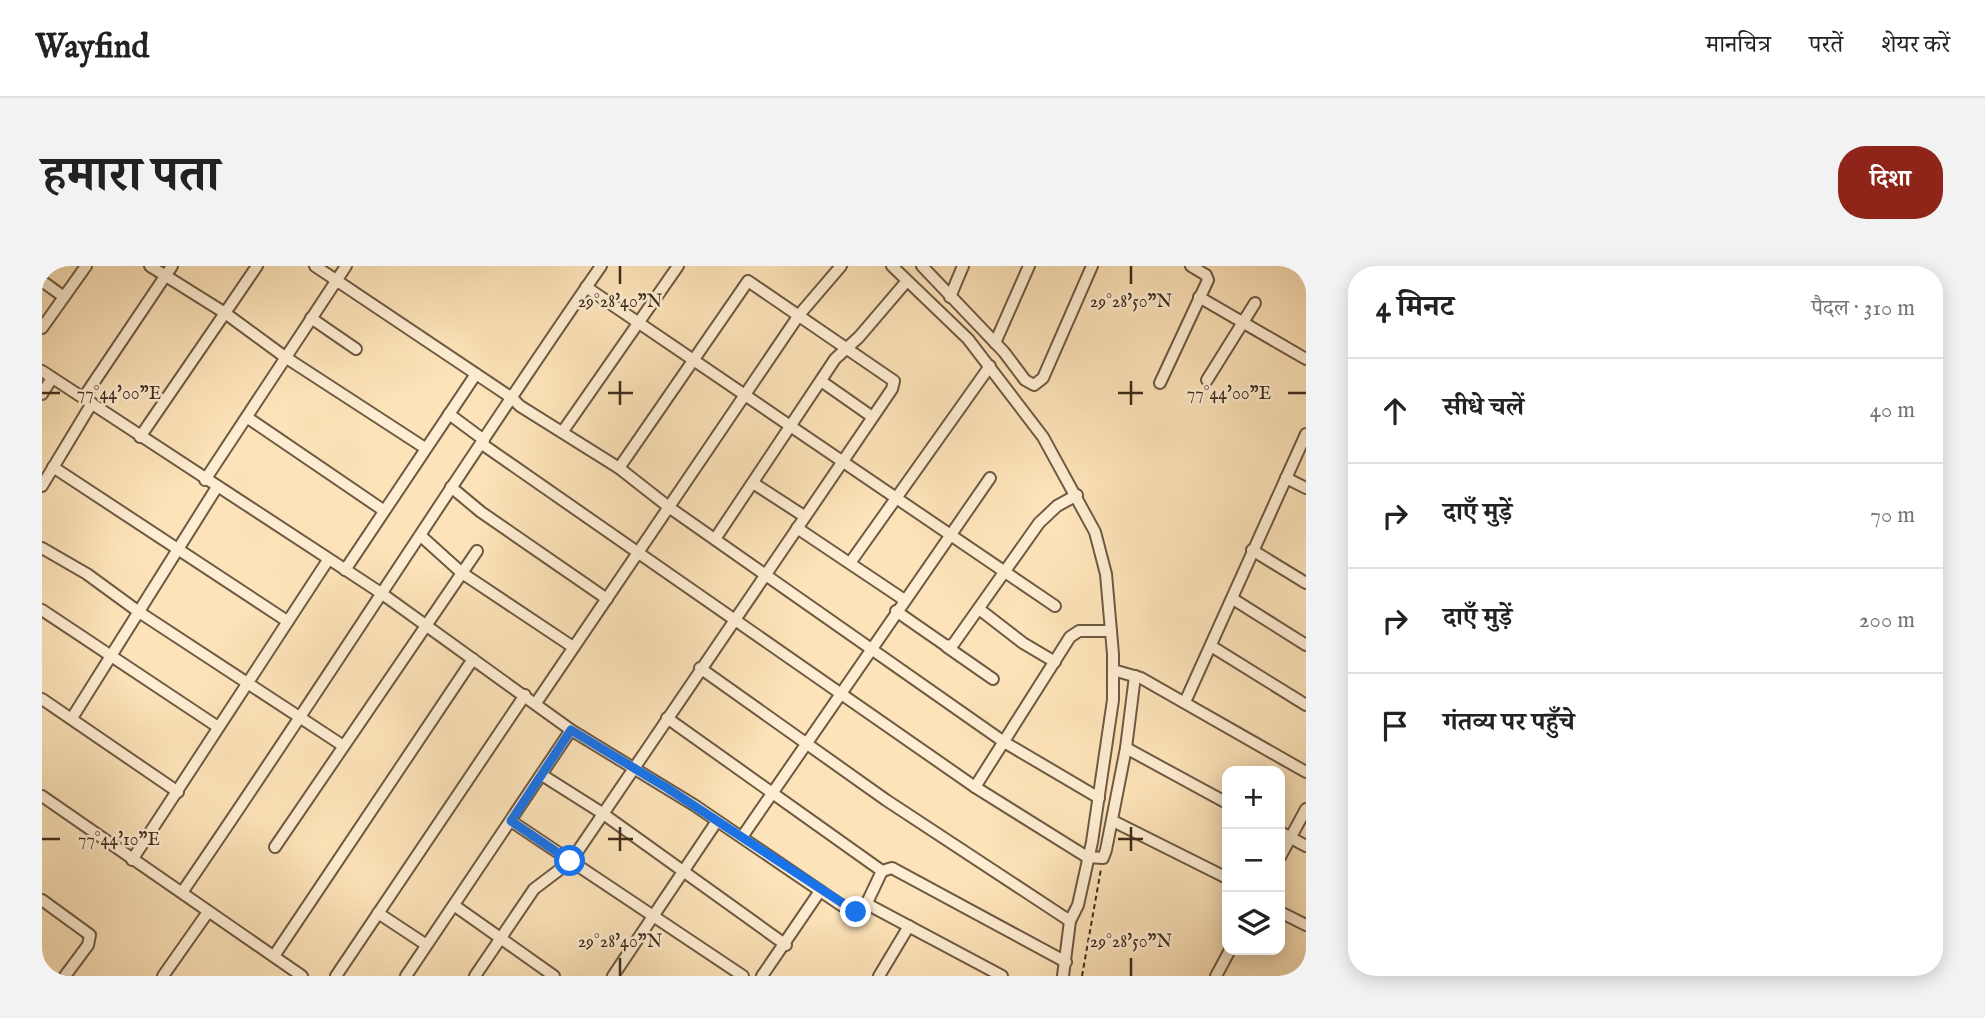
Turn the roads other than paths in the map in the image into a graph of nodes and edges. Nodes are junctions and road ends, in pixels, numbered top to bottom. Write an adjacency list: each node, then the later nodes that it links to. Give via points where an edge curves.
1 (86, 266): 21 (street)
2 (149, 266): 16 (street)
3 (172, 266): 16 (street)
4 (257, 266): 25 (street)
5 (315, 266): 18 (street)
6 (346, 266): 18 (street)
7 (601, 266): 20 (street)
8 (678, 266): 29 (street)
9 (841, 266): 26 (street)
10 (892, 266): 19 (street)
11 (922, 266): 23 (street)
12 (964, 266): 23 (street)
13 (1029, 266): 31 (street)
14 (1092, 266): 31 (street, via 1038,384 1026,380)
15 (1191, 266): 22 (street, via 1208,278)
16 (164, 276): 25 (street); 47 (street)
17 (42, 281): 21 (street)
18 (336, 282): 27 (street); 39 (street)
19 (906, 282): 32 (street); 37 (street, via 968,339)
20 (586, 286): 29 (street); 46 (street)
21 (65, 297): 30 (street)
22 (1199, 297): 28 (street); 43 (street)
23 (950, 298): 31 (street)
24 (1255, 303): 28 (street)
25 (225, 313): 34 (street); 54 (street)
26 (799, 315): 32 (street); 36 (street, via 751,281 745,282); 45 (street)
27 (311, 318): 33 (street); 34 (street)
28 (1244, 322): 35 (street); 41 (street)
29 (639, 324): 36 (street); 52 (street)
30 (42, 328)
31 (995, 343)
32 (847, 348): 42 (street); 49 (street, via 894,381)
33 (356, 349)
34 (285, 357): 50 (street); 56 (street)
35 (1306, 359)
36 (692, 361): 45 (street); 59 (street)
37 (990, 366): 68 (street, via 1043,437); 69 (street)
38 (42, 371): 40 (street)
39 (476, 374): 46 (street); 48 (street)
40 (52, 378): 44 (street); 47 (street)
41 (1207, 380)
42 (821, 381): 49 (street); 51 (street)
43 (1160, 383)
44 (42, 394)
45 (745, 396): 51 (street); 70 (street)
46 (512, 398): 52 (street); 55 (street)
47 (88, 400): 54 (street); 58 (street)
48 (449, 414): 55 (street); 56 (street)
49 (871, 416): 57 (street)
50 (248, 418): 62 (street); 71 (street)
51 (791, 428): 57 (street); 63 (street)
52 (563, 431): 59 (street)
53 (1306, 434): 61 (street)
54 (140, 437): 62 (street)
55 (483, 442): 66 (street); 81 (street)
56 (425, 448): 71 (street)
57 (840, 461): 69 (street); 72 (street)
58 (53, 467): 64 (street); 78 (street)
59 (619, 468): 70 (street)
60 (990, 478): 75 (street)
61 (1286, 478): 67 (street); 79 (street)
62 (205, 480): 65 (street)
63 (753, 483): 72 (street); 76 (street)
64 (42, 486)
65 (217, 487): 78 (street); 82 (street)
66 (451, 487): 74 (street); 90 (street)
67 (1306, 488)
68 (1077, 495): 85 (street, via 1045,516); 101 (street, via 1095,532 1103,563)
69 (894, 498): 75 (street); 83 (street)
70 (670, 508): 76 (street); 81 (street)
71 (383, 510): 84 (street)
72 (804, 516): 73 (street)
73 (797, 528): 83 (street); 87 (street)
74 (421, 536): 86 (street); 89 (street)
75 (950, 536): 85 (street); 91 (street)
76 (715, 539): 87 (street)
77 (42, 548): 97 (street)
78 (178, 550): 97 (street); 99 (street)
79 (1252, 550): 88 (street); 92 (street)
80 (477, 551): 86 (street)
81 (639, 554): 90 (street); 98 (street)
82 (328, 560): 84 (street); 99 (street)
83 (850, 563): 91 (street)
84 (345, 570): 89 (street)
85 (1003, 572): 93 (street); 94 (street)
86 (462, 573): 100 (street); 104 (street)
87 (764, 573): 98 (street); 106 (street)
88 (1306, 583)
89 (381, 593): 100 (street); 122 (street)
90 (607, 599): 104 (street)
91 (903, 599): 96 (street)
92 (1233, 599): 102 (street); 103 (street)
93 (1055, 606)
94 (979, 609): 105 (street); 109 (street)
95 (42, 610): 107 (street)
96 (896, 611): 105 (street); 106 (street)
97 (139, 612): 107 (street); 113 (street)
98 (734, 618): 110 (street); 115 (street)
99 (287, 621): 113 (street)
100 (424, 624): 108 (street); 126 (street)
101 (1111, 631): 109 (street, via 1074,634); 111 (street)
102 (1306, 645)
103 (1211, 646): 118 (street); 119 (street)
104 (573, 647): 117 (street)
105 (947, 647): 112 (street)
106 (871, 648): 115 (street); 125 (street)
107 (112, 656): 120 (street); 123 (street)
108 (473, 659): 114 (street); 171 (street)
109 (1055, 662): 125 (street)
110 (700, 668): 121 (street); 127 (street)
111 (1123, 672): 118 (street); 128 (street); 136 (street, via 1113,700)
112 (993, 679)
113 (247, 681): 122 (street); 123 (street)
114 (525, 695): 117 (street); 161 (street)
115 (841, 695): 127 (street); 132 (street)
116 (42, 699): 120 (street)
117 (536, 702): 124 (street)
118 (1185, 702): 130 (street)
119 (1306, 705)
120 (72, 718): 133 (street)
121 (667, 718): 129 (street); 134 (street)
122 (300, 719): 126 (street); 155 (street)
123 (218, 727): 133 (street)
124 (571, 730): 129 (street); 131 (street)
125 (1004, 742): 132 (street); 136 (street)
126 (342, 745): 147 (street)
127 (807, 745): 134 (street); 164 (street)
128 (1126, 748): 137 (street); 142 (street)
129 (635, 769): 139 (street); 141 (street)
130 (1306, 772)
131 (542, 775): 139 (street); 140 (street)
132 (975, 787): 149 (street)
133 (178, 792): 150 (street)
134 (772, 794): 144 (street); 153 (street)
135 (42, 796): 150 (street)
136 (1098, 798): 149 (street)
137 (1222, 800)
138 (1306, 809): 145 (street)
139 (602, 813): 151 (street); 152 (street)
140 (511, 821): 151 (street); 159 (street)
141 (717, 821): 144 (street); 152 (street)
142 (1113, 821): 149 (street); 154 (street)
143 (1285, 834): 145 (street)
144 (742, 837): 156 (street)
145 (1290, 837): 146 (street); 148 (street)
146 (1306, 846)
147 (275, 847)
148 (1285, 847)
149 (1096, 858): 164 (street)
150 (132, 860): 155 (street)
151 (570, 861): 163 (street); 167 (street, via 536,887)
152 (682, 870): 163 (street); 169 (street)
153 (882, 871): 158 (street); 172 (street, via 892,868)
154 (1222, 876)
155 (183, 891): 160 (street)
156 (820, 891): 158 (street, via 853,911 862,911); 169 (street)
157 (43, 902): 177 (street, via 90,935)
158 (867, 904): 165 (street)
159 (455, 906): 167 (street); 168 (street)
160 (208, 912): 171 (street); 178 (street)
161 (378, 913): 168 (street); 179 (street)
162 (1285, 915): 166 (street)
163 (653, 917): 182 (street); 183 (street)
164 (1070, 921): 172 (street)
165 (909, 926): 176 (street); 185 (street)
166 (1306, 926)
167 (499, 937): 174 (street); 181 (street)
168 (425, 944): 180 (street)
169 (786, 945): 184 (street)
170 (1227, 955): 173 (street)
171 (274, 956): 175 (street)
172 (1066, 962): 186 (street)
173 (1218, 973): 187 (street)
174 (548, 974)
175 (299, 975)
176 (884, 975)
177 (65, 976)
178 (163, 976)
179 (336, 976)
180 (406, 976)
181 (475, 976)
182 (613, 976)
183 (743, 976)
184 (762, 976)
185 (1002, 976)
186 (1063, 976)
187 (1230, 976)

